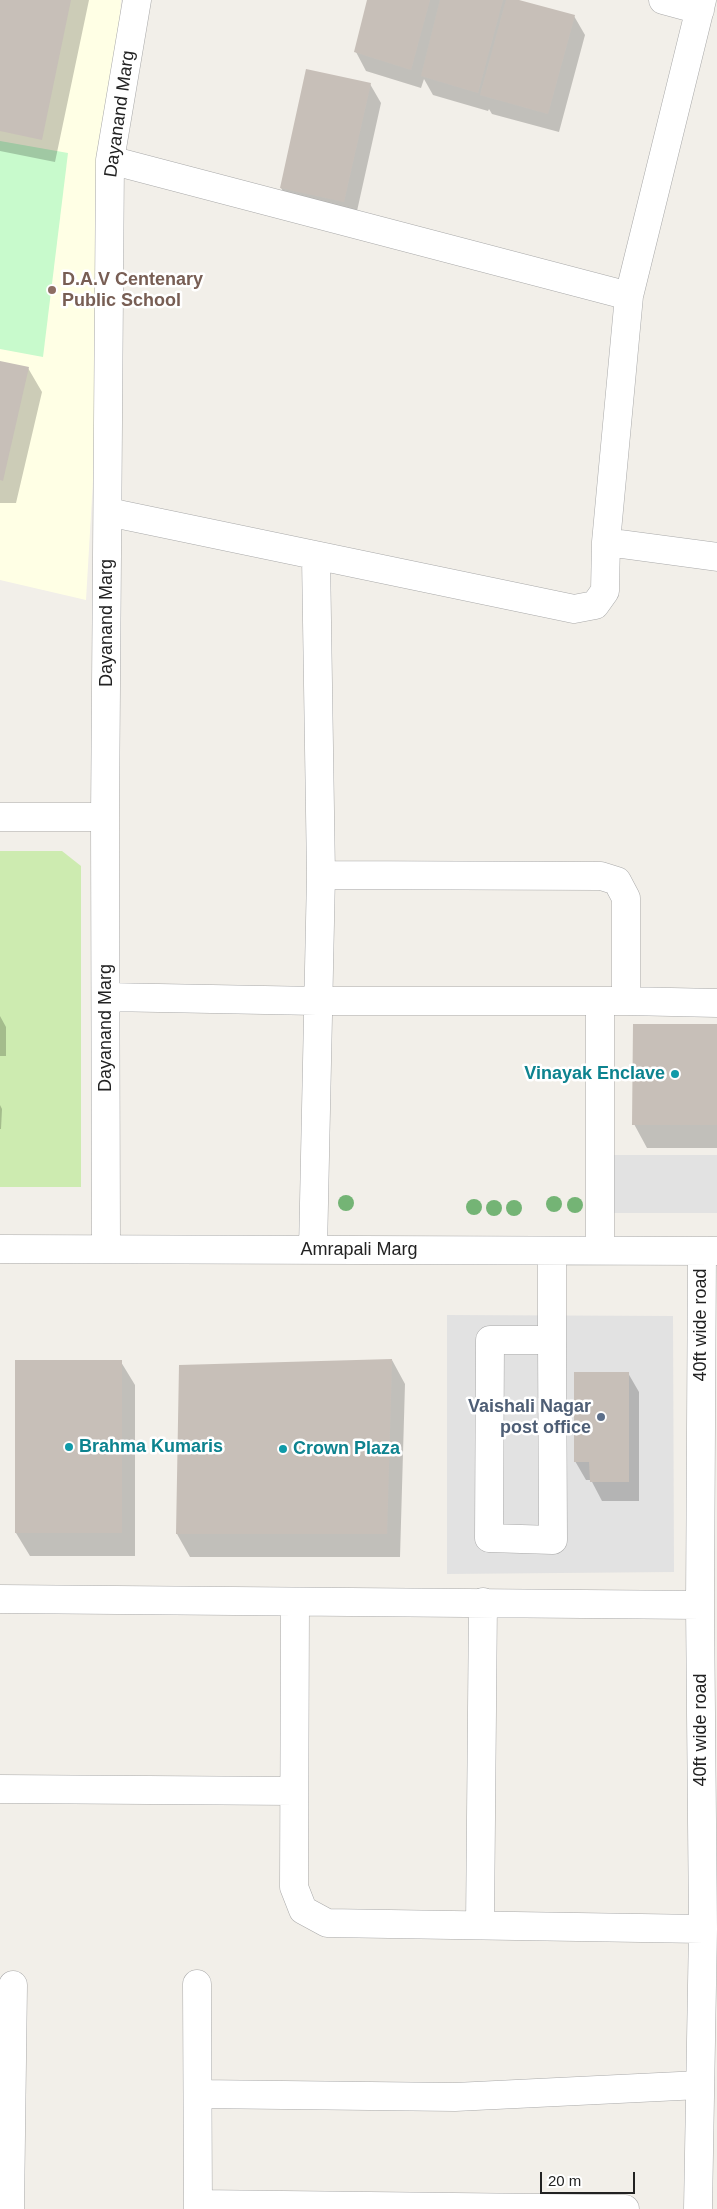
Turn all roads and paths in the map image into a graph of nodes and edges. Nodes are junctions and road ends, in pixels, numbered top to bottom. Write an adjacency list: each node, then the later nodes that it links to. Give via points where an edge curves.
1 (137, 0): 4 (street, Dayanand Marg)
2 (663, 0): 3 (street)
3 (701, 5): 5 (street)
4 (110, 160): 5 (street); 6 (street, Dayanand Marg)
5 (629, 296): 7 (street)
6 (108, 512): 8 (street); 11 (street, Dayanand Marg)
7 (606, 542): 8 (street, via 605,591 595,605 574,609); 9 (street)
8 (316, 557): 12 (street)
9 (717, 557)
10 (0, 817): 11 (street)
11 (105, 817): 13 (street, Dayanand Marg)
12 (322, 875): 14 (street); 15 (street, via 600,876 617,881 626,898)
13 (106, 997): 14 (street); 18 (street, Dayanand Marg)
14 (317, 1001): 15 (street); 19 (street)
15 (613, 1001): 16 (street); 20 (street)
16 (717, 1003)
17 (0, 1249): 18 (street, Amrapali Marg)
18 (106, 1249): 19 (street, Amrapali Marg)
19 (313, 1250): 21 (street, Amrapali Marg)
20 (600, 1250): 21 (street, Amrapali Marg); 22 (street, Amrapali Marg)
21 (552, 1251): 23 (street)
22 (709, 1251): 27 (street, 40ft wide road)
23 (552, 1340): 23 (street, via 490,1340 489,1538 554,1540)
24 (0, 1599): 25 (street)
25 (295, 1602): 26 (street); 29 (street)
26 (483, 1602): 27 (street); 30 (street)
27 (700, 1605): 31 (street, 40ft wide road)
28 (0, 1789): 29 (street)
29 (294, 1790): 30 (street, via 294,1887 303,1910 327,1923)
30 (480, 1925): 31 (street)
31 (703, 1929): 34 (street, 40ft wide road)
32 (197, 1984): 35 (street)
33 (13, 1985): 37 (street)
34 (700, 2085): 35 (street, via 455,2097); 39 (street, 40ft wide road)
35 (198, 2094): 36 (street)
36 (198, 2207): 38 (street)
37 (10, 2209)
38 (625, 2209)
39 (698, 2209)

